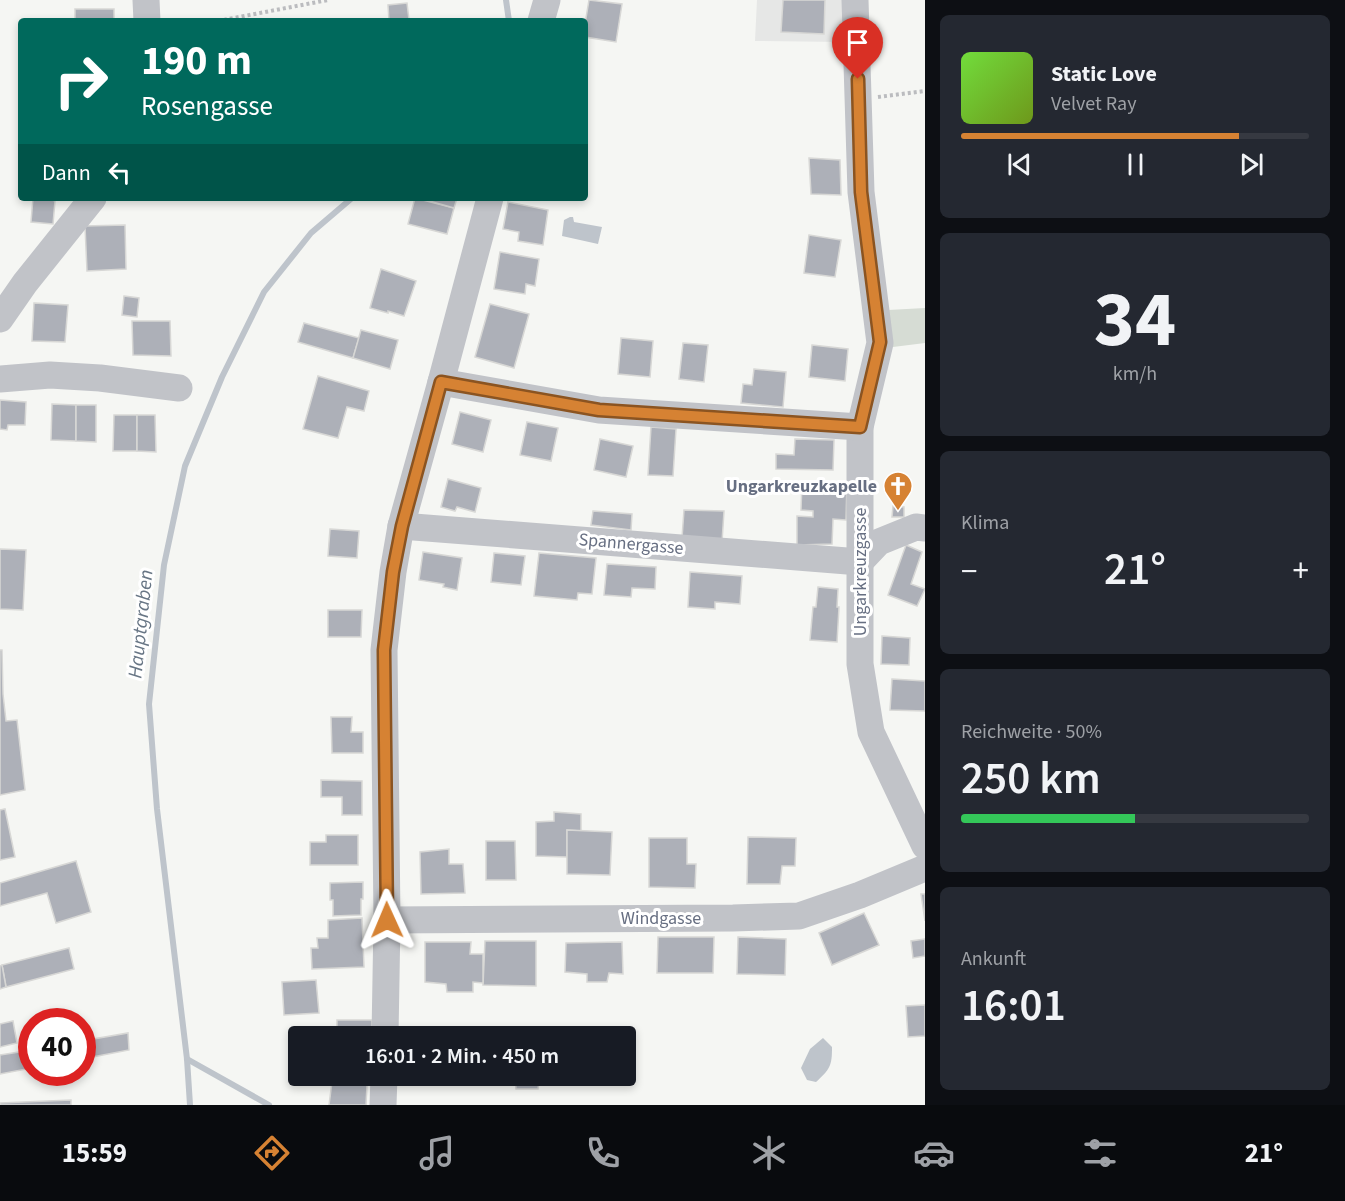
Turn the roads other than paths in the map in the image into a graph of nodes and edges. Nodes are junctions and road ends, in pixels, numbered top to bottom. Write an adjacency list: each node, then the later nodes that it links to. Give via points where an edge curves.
1 (146, 0): 4 (street)
2 (547, 0): 5 (street)
3 (855, 0): 12 (street, Ungarkreuzgasse, via 861,192 880,342)
4 (147, 18)
5 (542, 18)
6 (91, 201): 8 (street)
7 (489, 201): 10 (street)
8 (0, 319)
9 (0, 379): 11 (street, via 50,375)
10 (441, 382): 12 (street, via 599,410); 13 (street)
11 (179, 388)
12 (860, 427): 15 (street, Ungarkreuzgasse)
13 (402, 526): 15 (street, Spannergasse); 18 (street, via 384,650)
14 (925, 528): 15 (street, via 916,527 879,542)
15 (860, 562): 16 (street, Ungarkreuzgasse, via 860,664 871,732)
16 (925, 846)
17 (925, 867): 18 (street, Windgasse, via 799,916)
18 (387, 920): 19 (street)
19 (385, 1026)
20 (384, 1086): 21 (street)
21 (383, 1105)

